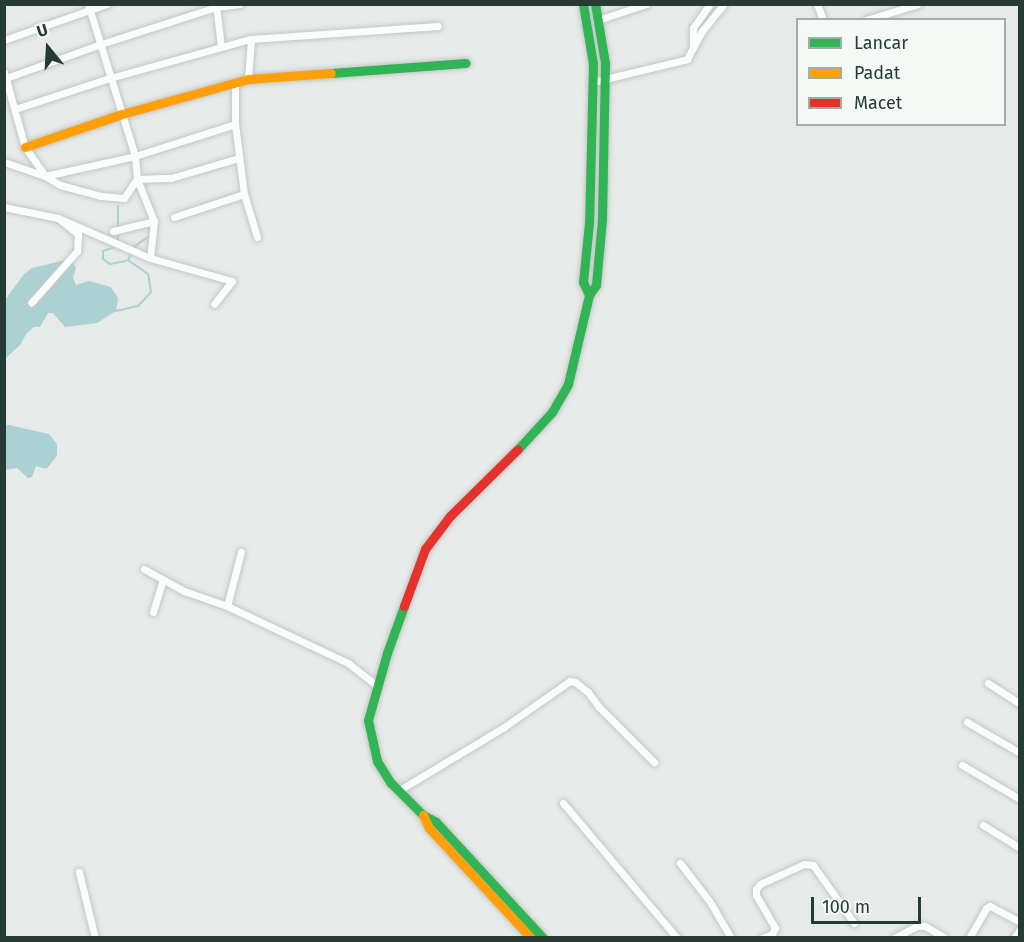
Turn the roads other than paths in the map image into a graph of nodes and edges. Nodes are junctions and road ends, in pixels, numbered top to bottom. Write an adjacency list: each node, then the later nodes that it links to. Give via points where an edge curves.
1 (107, 4): 10 (street)
2 (240, 4): 9 (street)
3 (583, 4): 26 (street)
4 (595, 4): 13 (street)
5 (646, 4): 13 (street)
6 (710, 4): 19 (street, via 693,28)
7 (724, 4): 19 (street, via 702,31)
8 (918, 4): 11 (street)
9 (216, 6): 17 (street); 18 (street)
10 (89, 7): 16 (street); 17 (street)
11 (899, 8): 12 (street)
12 (872, 18)
13 (598, 20): 24 (street)
14 (438, 26): 15 (street)
15 (251, 39): 18 (street); 23 (street)
16 (4, 40)
17 (100, 44): 21 (street); 22 (street)
18 (221, 47): 22 (street)
19 (693, 50): 24 (street, via 681,62)
20 (466, 63): 23 (street)
21 (5, 75): 27 (street)
22 (110, 78): 27 (street); 28 (street)
23 (248, 79): 25 (street)
24 (604, 80): 26 (street); 44 (street, via 602,219 596,285)
25 (235, 82): 28 (street); 29 (street)
26 (593, 82): 44 (street, via 583,282)
27 (15, 109): 30 (street)
28 (122, 114): 30 (street); 31 (street)
29 (235, 124): 31 (street); 32 (street)
30 (26, 147): 34 (street)
31 (135, 156): 34 (street); 35 (street)
32 (239, 158): 35 (street, via 171,178); 36 (street)
33 (4, 162): 34 (street)
34 (45, 176): 35 (street, via 101,196 124,198)
35 (136, 179): 40 (street)
36 (244, 194): 38 (street); 42 (street)
37 (4, 207): 39 (street)
38 (174, 217)
39 (58, 218): 43 (street); 45 (street, via 78,234 77,251)
40 (154, 221): 41 (street); 43 (street)
41 (113, 231)
42 (257, 237)
43 (147, 256): 46 (street, via 232,281)
44 (589, 295): 53 (street, via 567,384 552,412 450,516 425,549)
45 (31, 303)
46 (214, 304)
47 (241, 552): 50 (street)
48 (144, 569): 49 (street)
49 (163, 580): 50 (street); 51 (street)
50 (227, 606): 53 (street, via 348,663)
51 (153, 612)
52 (988, 683): 54 (street)
53 (376, 685): 59 (street, via 368,720 372,749)
54 (1020, 704)
55 (967, 722): 56 (street)
56 (1020, 753)
57 (654, 762): 59 (street, via 588,692 570,681 504,727)
58 (962, 765): 60 (street)
59 (398, 791): 62 (street)
60 (1020, 799)
61 (562, 803): 73 (street)
62 (423, 815): 71 (street, via 429,828); 72 (street, via 436,822)
63 (983, 825): 64 (street)
64 (1020, 848)
65 (680, 863): 74 (street)
66 (79, 872): 70 (street)
67 (1020, 922): 78 (street, via 990,906)
68 (854, 923): 75 (street, via 813,865 804,864 760,884 756,890 775,928)
69 (1020, 929): 79 (street)
70 (95, 938)
71 (531, 938)
72 (543, 938)
73 (676, 938)
74 (731, 938)
75 (762, 938)
76 (894, 938): 77 (street, via 917,926 926,926)
77 (945, 938)
78 (969, 938)
79 (1014, 938)

